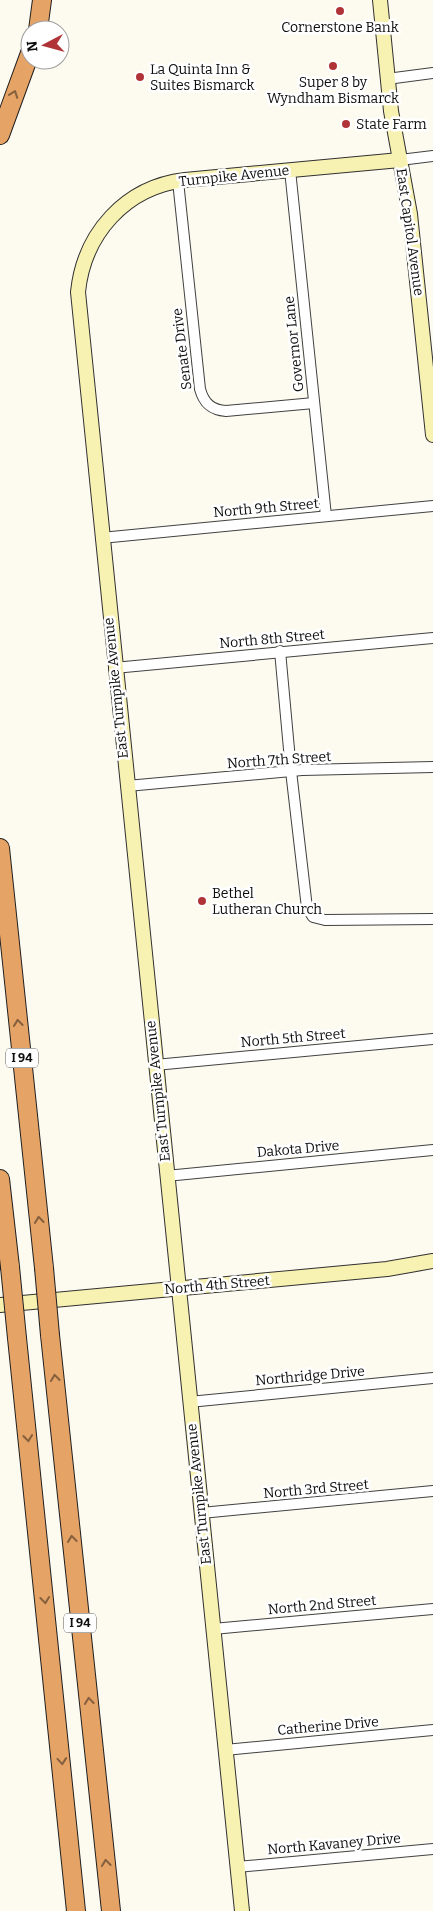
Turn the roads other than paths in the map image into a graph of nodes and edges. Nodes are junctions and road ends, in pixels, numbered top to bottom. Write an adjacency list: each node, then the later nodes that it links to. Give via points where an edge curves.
1 (42, 0): 3 (highway)
2 (380, 0): 6 (street, East Capitol Avenue)
3 (39, 20)
4 (23, 70): 7 (highway, one-way to 4)
5 (433, 73): 6 (street)
6 (387, 79): 9 (street, East Capitol Avenue)
7 (0, 135)
8 (433, 156): 9 (street)
9 (400, 160): 10 (street, Turnpike Avenue); 14 (street, East Capitol Avenue, via 410,214)
10 (290, 170): 11 (street, Turnpike Avenue); 13 (street, Governor Lane)
11 (178, 181): 12 (street, Turnpike Avenue, via 140,194 113,214 92,242); 13 (street, Senate Drive, via 200,390 204,401 226,411)
12 (81, 272): 17 (street, East Turnpike Avenue, via 78,312)
13 (314, 403): 16 (street, Governor Lane)
14 (433, 436)
15 (433, 506): 16 (street, North 9th Street)
16 (326, 516): 17 (street, North 9th Street)
17 (101, 538): 20 (street, East Turnpike Avenue)
18 (433, 638): 19 (street, North 8th Street)
19 (280, 651): 20 (street, North 8th Street); 22 (street)
20 (114, 668): 23 (street, East Turnpike Avenue)
21 (433, 768): 22 (street, North 7th Street)
22 (290, 771): 23 (street, North 7th Street); 25 (street, via 304,896 313,917 331,920)
23 (126, 786): 27 (street, East Turnpike Avenue)
24 (0, 848): 45 (highway, I 94, one-way to 24, bridge)
25 (433, 918)
26 (433, 1039): 27 (street, North 5th Street)
27 (155, 1065): 29 (street, East Turnpike Avenue)
28 (433, 1150): 29 (street, Dakota Drive)
29 (166, 1176): 32 (street, East Turnpike Avenue)
30 (0, 1179): 44 (highway, I 94, one-way to 44, bridge)
31 (433, 1261): 32 (street, North 4th Street, via 387,1269)
32 (178, 1288): 33 (street, North 4th Street); 35 (street, East Turnpike Avenue)
33 (0, 1305)
34 (433, 1378): 35 (street, Northridge Drive)
35 (189, 1402): 37 (street, East Turnpike Avenue)
36 (433, 1492): 37 (street, North 3rd Street)
37 (200, 1513): 39 (street, East Turnpike Avenue)
38 (433, 1609): 39 (street, North 2nd Street)
39 (213, 1630): 41 (street, East Turnpike Avenue)
40 (433, 1730): 41 (street, Catherine Drive)
41 (225, 1750): 43 (street, East Turnpike Avenue)
42 (433, 1849): 43 (street, North Kavaney Drive)
43 (237, 1867): 46 (street, East Turnpike Avenue)
44 (76, 1911)
45 (111, 1911)
46 (242, 1911)

